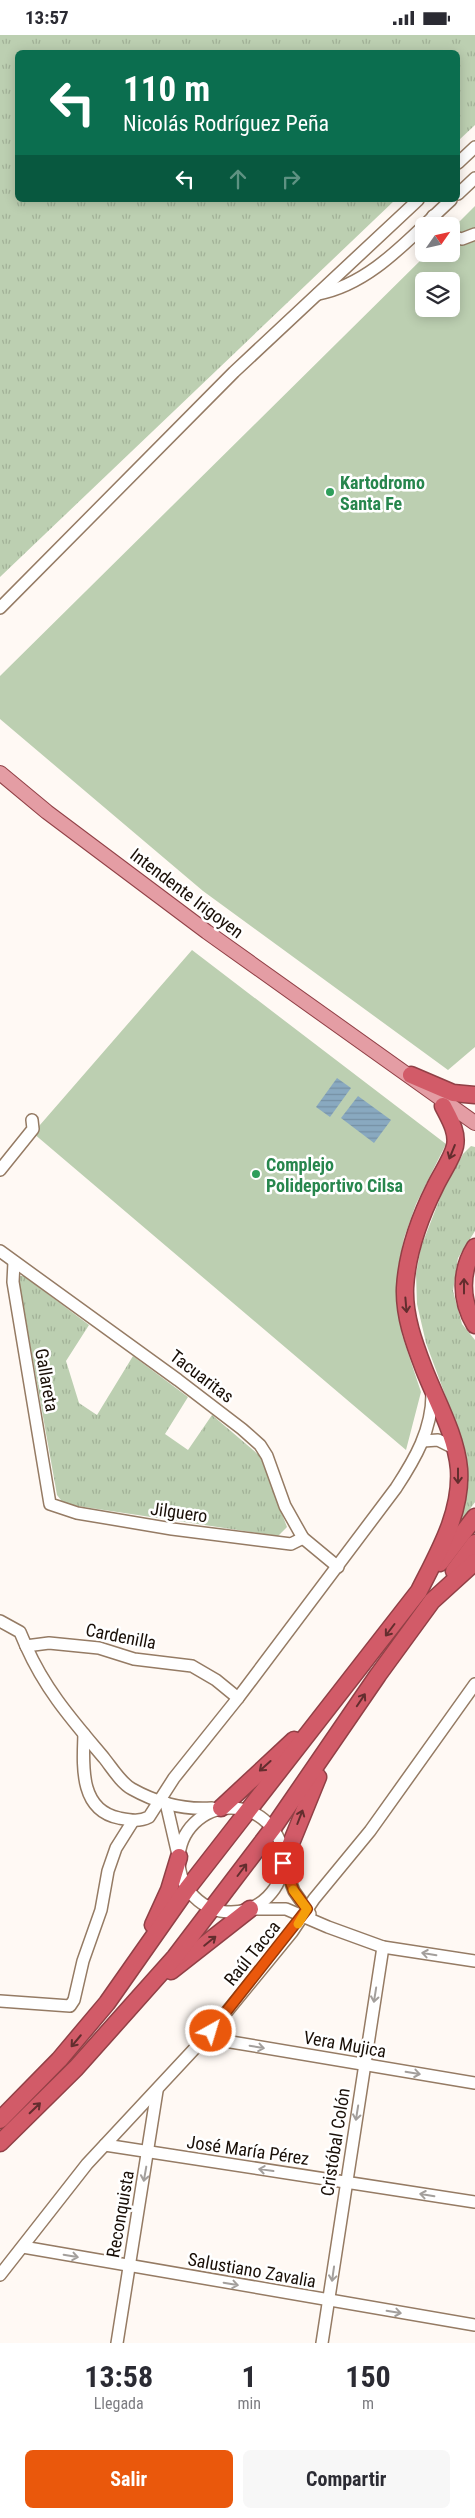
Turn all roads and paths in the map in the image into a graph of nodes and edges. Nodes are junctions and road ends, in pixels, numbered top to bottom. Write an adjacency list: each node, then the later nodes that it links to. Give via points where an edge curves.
1 (475, 147): 2 (street)
2 (460, 161)
3 (475, 178): 4 (street)
4 (460, 192)
5 (416, 202): 10 (street)
6 (449, 202): 7 (street)
7 (433, 216): 10 (street, via 381,264 358,280 337,290)
8 (475, 234): 9 (street)
9 (460, 238)
10 (317, 294): 11 (street, via 234,372)
11 (0, 608)
12 (0, 773): 13 (main road, Intendente Irigoyen, via 207,933)
13 (355, 1039): 14 (main road, Intendente Irigoyen); 16 (main road, Intendente Irigoyen, via 377,1060)
14 (410, 1075): 15 (highway, via 453,1093); 18 (main road, Intendente Irigoyen)
15 (475, 1095)
16 (443, 1107): 19 (main road, Intendente Irigoyen); 25 (highway, one-way to 25, via 454,1131 455,1147 418,1225 405,1290 412,1336)
17 (32, 1120): 20 (street, via 33,1129)
18 (475, 1123)
19 (475, 1130)
20 (0, 1170)
21 (475, 1247): 24 (highway, one-way to 21, via 464,1301 463,1281)
22 (0, 1251): 23 (street, Tacuaritas)
23 (14, 1262): 28 (street, Gallareta, via 13,1282); 30 (street, Tacuaritas, via 178,1380 260,1445 285,1506)
24 (475, 1325)
25 (432, 1390): 26 (street, via 430,1419); 27 (highway)
26 (422, 1441): 27 (street, via 438,1440); 33 (street, via 396,1488)
27 (454, 1448): 34 (highway, one-way to 34, via 459,1469 454,1511)
28 (50, 1504): 30 (street, Jilguero, via 77,1513 181,1530 291,1544)
29 (475, 1517): 34 (highway)
30 (303, 1537): 33 (street, Tacuaritas)
31 (475, 1543): 35 (highway)
32 (475, 1562): 35 (highway)
33 (338, 1567): 39 (street)
34 (419, 1591): 40 (highway, one-way to 40)
35 (432, 1601): 42 (highway, one-way to 35)
36 (0, 1621): 37 (street, via 20,1632)
37 (26, 1646): 39 (street, Cardenilla, via 49,1643 99,1648 134,1659 192,1666); 41 (street, via 55,1700)
38 (475, 1684): 53 (street, Raúl Tacca)
39 (238, 1698): 43 (street, via 174,1778)
40 (328, 1710): 44 (highway, one-way to 44); 45 (highway)
41 (84, 1733): 43 (street, via 126,1785); 46 (street, via 83,1775 89,1794 101,1811)
42 (334, 1741): 47 (highway); 49 (highway, one-way to 42, via 301,1813)
43 (163, 1802): 44 (street, via 186,1809); 46 (street, via 149,1817); 48 (street)
44 (221, 1808): 45 (street); 48 (street, via 205,1814 191,1825 182,1840)
45 (249, 1810): 47 (street); 50 (highway)
46 (133, 1821): 58 (street, via 116,1848 108,1871 101,1910 83,1961 74,2000 70,2005)
47 (273, 1828): 49 (street, via 281,1845); 51 (highway, one-way to 47)
48 (178, 1857): 50 (street); 56 (highway, via 158,1915)
49 (283, 1863): 52 (street, via 273,1891); 53 (street)
50 (188, 1889): 51 (street); 56 (highway)
51 (213, 1909): 52 (street, via 225,1912); 57 (highway)
52 (250, 1909): 53 (street, via 275,1907); 57 (highway, one-way to 52)
53 (308, 1915): 54 (street, via 328,1927); 59 (street, Raúl Tacca)
54 (383, 1947): 55 (street, one-way to 54); 60 (street, Cristóbal Colón, one-way to 60)
55 (475, 1961)
56 (126, 1976): 63 (highway, one-way to 63, via 59,2061)
57 (144, 1992): 64 (highway, one-way to 57, via 76,2068)
58 (0, 2001)
59 (211, 2031): 60 (street, Vera Mujica, one-way to 60, via 230,2042); 62 (street, Raúl Tacca)
60 (365, 2065): 61 (street, Vera Mujica, one-way to 61); 67 (street, Cristóbal Colón, one-way to 67)
61 (475, 2083)
62 (157, 2091): 65 (street, Raúl Tacca); 66 (street, Reconquista)
63 (0, 2120)
64 (0, 2143)
65 (104, 2145): 66 (street, José María Pérez); 69 (street, Raúl Tacca)
66 (148, 2153): 67 (street, José María Pérez, one-way to 66); 70 (street, Reconquista, one-way to 70)
67 (346, 2182): 68 (street, José María Pérez, one-way to 67); 72 (street, Cristóbal Colón, one-way to 72)
68 (475, 2203)
69 (23, 2247): 70 (street, Salustiano Zavalia, one-way to 70); 71 (street, Raúl Tacca)
70 (129, 2267): 72 (street, Salustiano Zavalia, one-way to 72); 74 (street, Reconquista)
71 (0, 2275)
72 (329, 2301): 73 (street, Salustiano Zavalia, one-way to 73); 75 (street, Cristóbal Colón)
73 (475, 2325)
74 (117, 2343)
75 (322, 2343)

